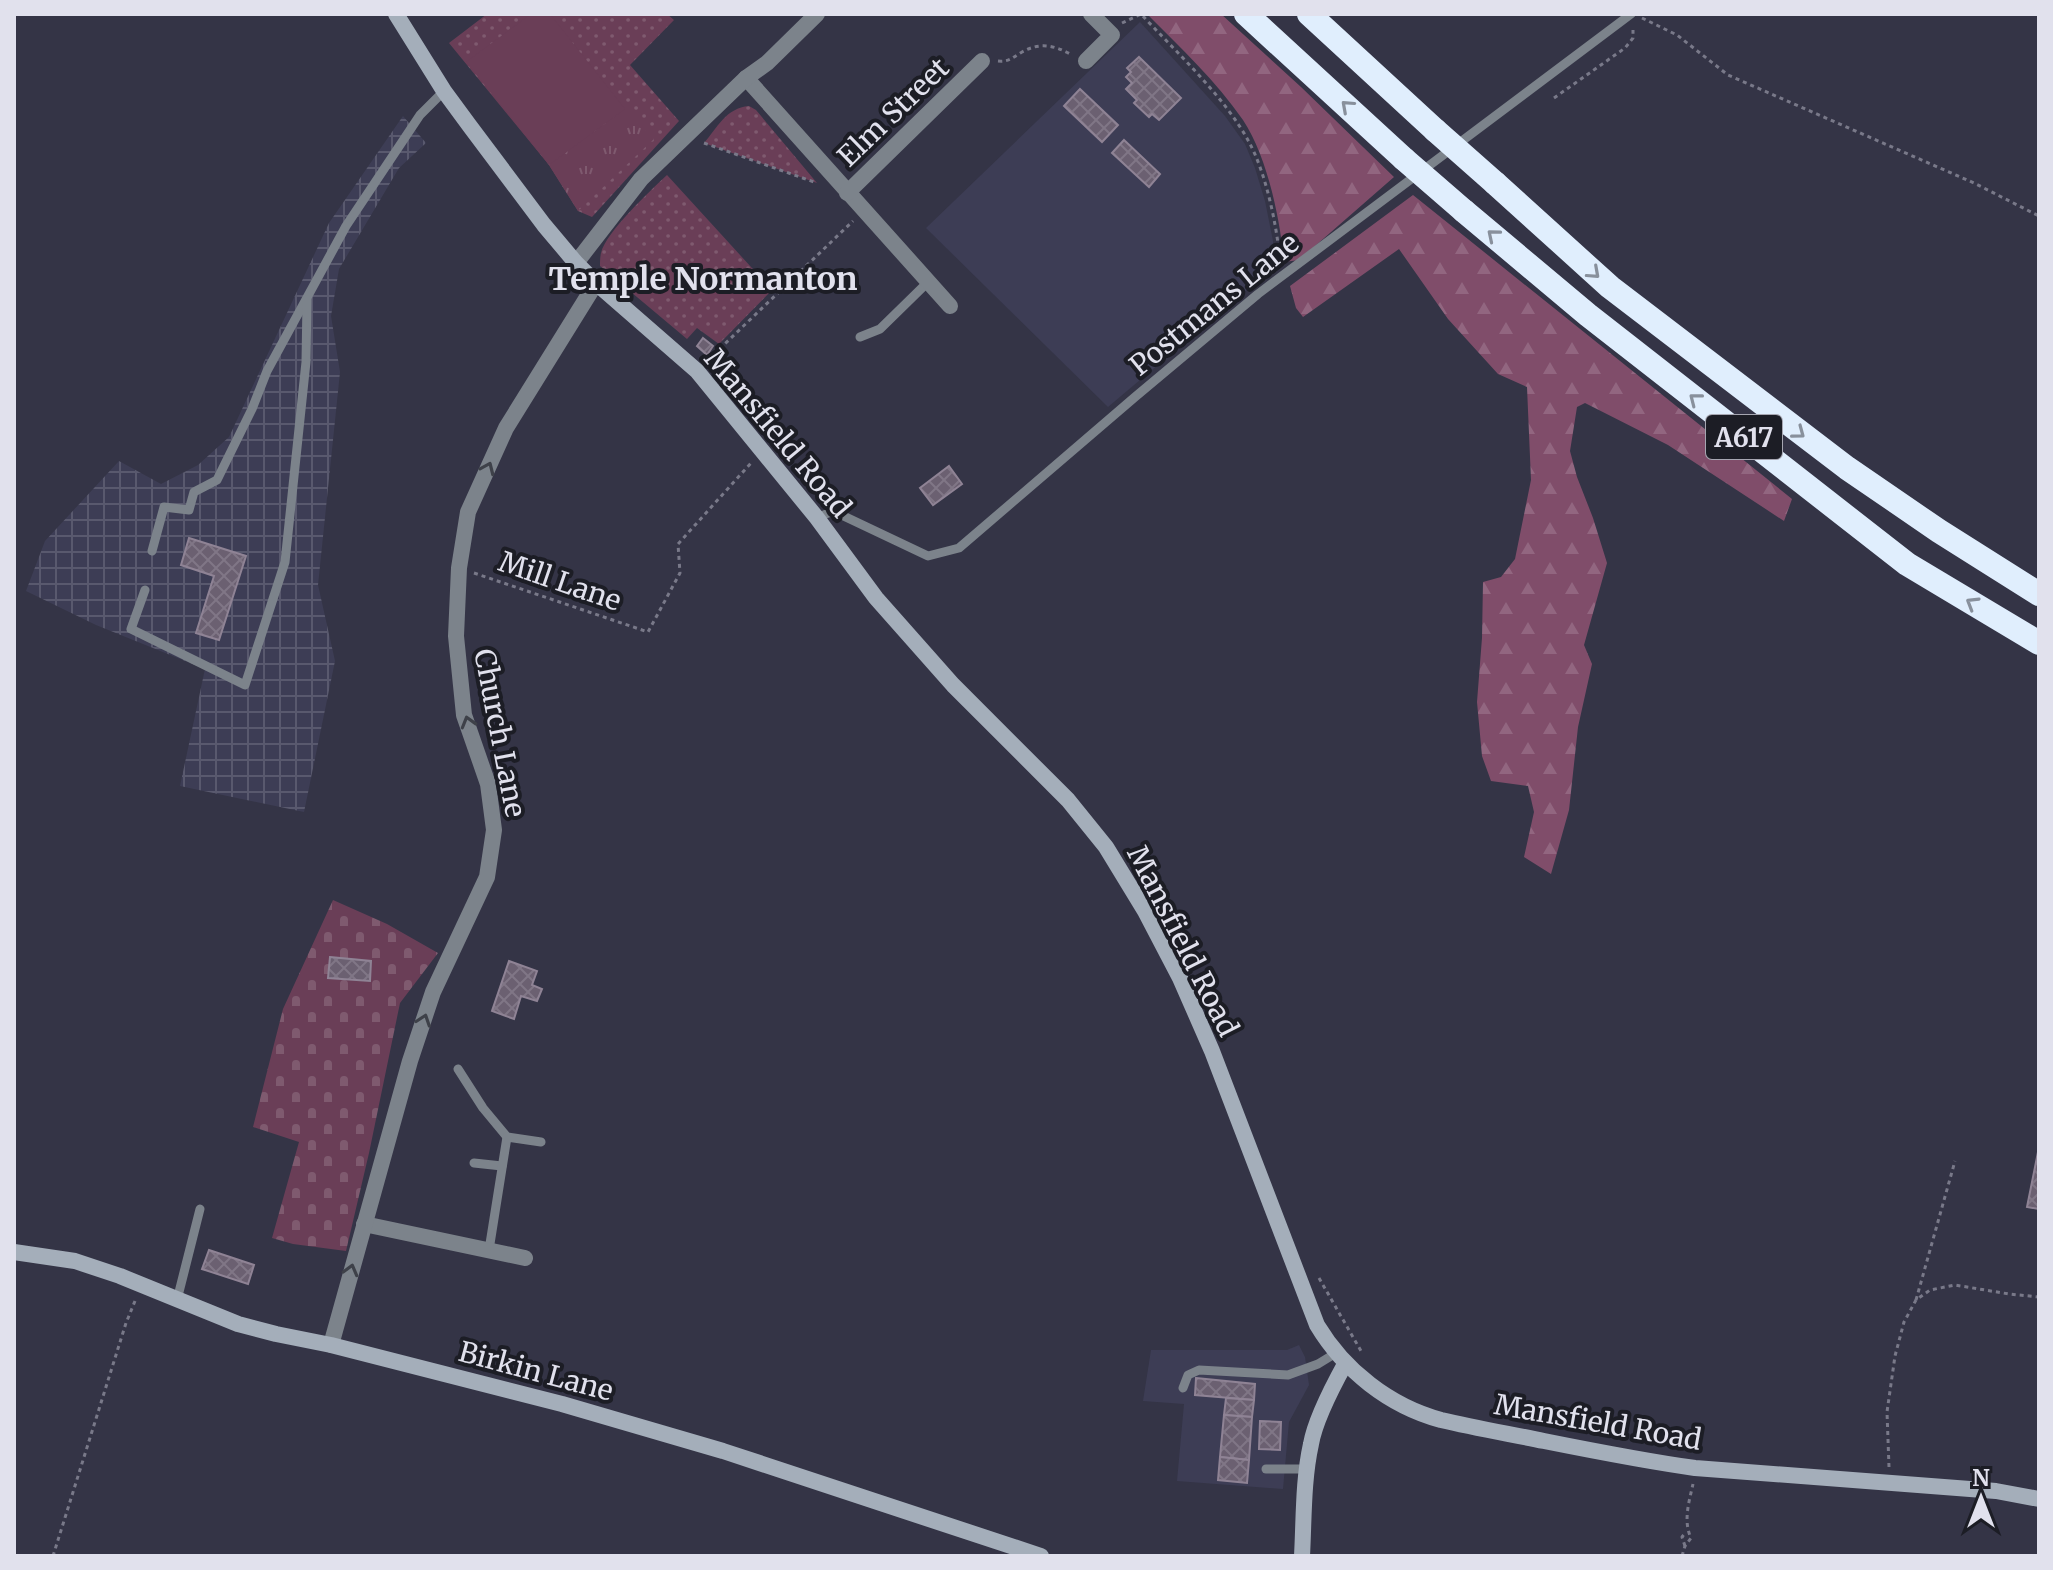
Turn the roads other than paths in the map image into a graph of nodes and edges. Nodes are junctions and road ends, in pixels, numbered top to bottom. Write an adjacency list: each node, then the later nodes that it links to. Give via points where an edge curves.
1 (396, 14): 10 (main road, Mansfield Road)
2 (817, 14): 9 (street)
3 (1091, 14): 8 (street, via 1112,35)
4 (1246, 14): 22 (highway, A617, one-way to 4, bridge, via 1907,564 1588,315 1404,159)
5 (1309, 14): 21 (highway, A617, one-way to 21, bridge, via 1610,287 1822,450)
6 (1633, 14): 18 (lane, Postmans Lane, via 1281,277 959,548 928,556 833,511)
7 (982, 61): 11 (street, Elm Street)
8 (1086, 61)
9 (746, 78): 11 (street, Elm Street); 12 (street, via 641,179)
10 (444, 91): 12 (main road, Mansfield Road); 15 (lane, via 391,157)
11 (847, 193): 13 (street)
12 (576, 263): 14 (main road, Mansfield Road)
13 (928, 282): 16 (street); 17 (lane, via 880,329)
14 (596, 283): 18 (main road, Mansfield Road, via 697,371); 29 (street, Church Lane, one-way to 14, via 433,992 487,877 494,830 488,784 464,715 456,636 468,512 506,428)
15 (307, 297): 19 (lane, via 217,480 194,492 189,510 164,507); 20 (lane, via 306,362 285,562 245,685 131,629)
16 (950, 306)
17 (860, 337)
18 (817, 518): 35 (main road, Mansfield Road, via 876,598 1106,847 1180,978 1317,1325)
19 (152, 551)
20 (145, 590)
21 (2039, 594)
22 (2039, 643)
23 (458, 1069): 24 (lane)
24 (507, 1137): 25 (lane); 27 (lane)
25 (541, 1142)
26 (474, 1163): 27 (lane)
27 (502, 1166): 30 (lane)
28 (200, 1209): 33 (lane)
29 (364, 1224): 30 (street); 34 (street, Church Lane, one-way to 29)
30 (489, 1250): 32 (street)
31 (14, 1252): 33 (main road, Birkin Lane, via 75,1261)
32 (525, 1258)
33 (177, 1300): 34 (main road, Birkin Lane, via 238,1324)
34 (331, 1345): 40 (main road, Birkin Lane, via 708,1447)
35 (1341, 1359): 36 (lane, via 1288,1375 1199,1370 1188,1375); 38 (main road, via 1311,1441); 39 (main road, Mansfield Road, via 1375,1388 1438,1419 1649,1462)
36 (1183, 1388)
37 (1266, 1469): 38 (lane)
38 (1307, 1469): 41 (main road)
39 (2039, 1499)
40 (1041, 1556)
41 (1302, 1556)

